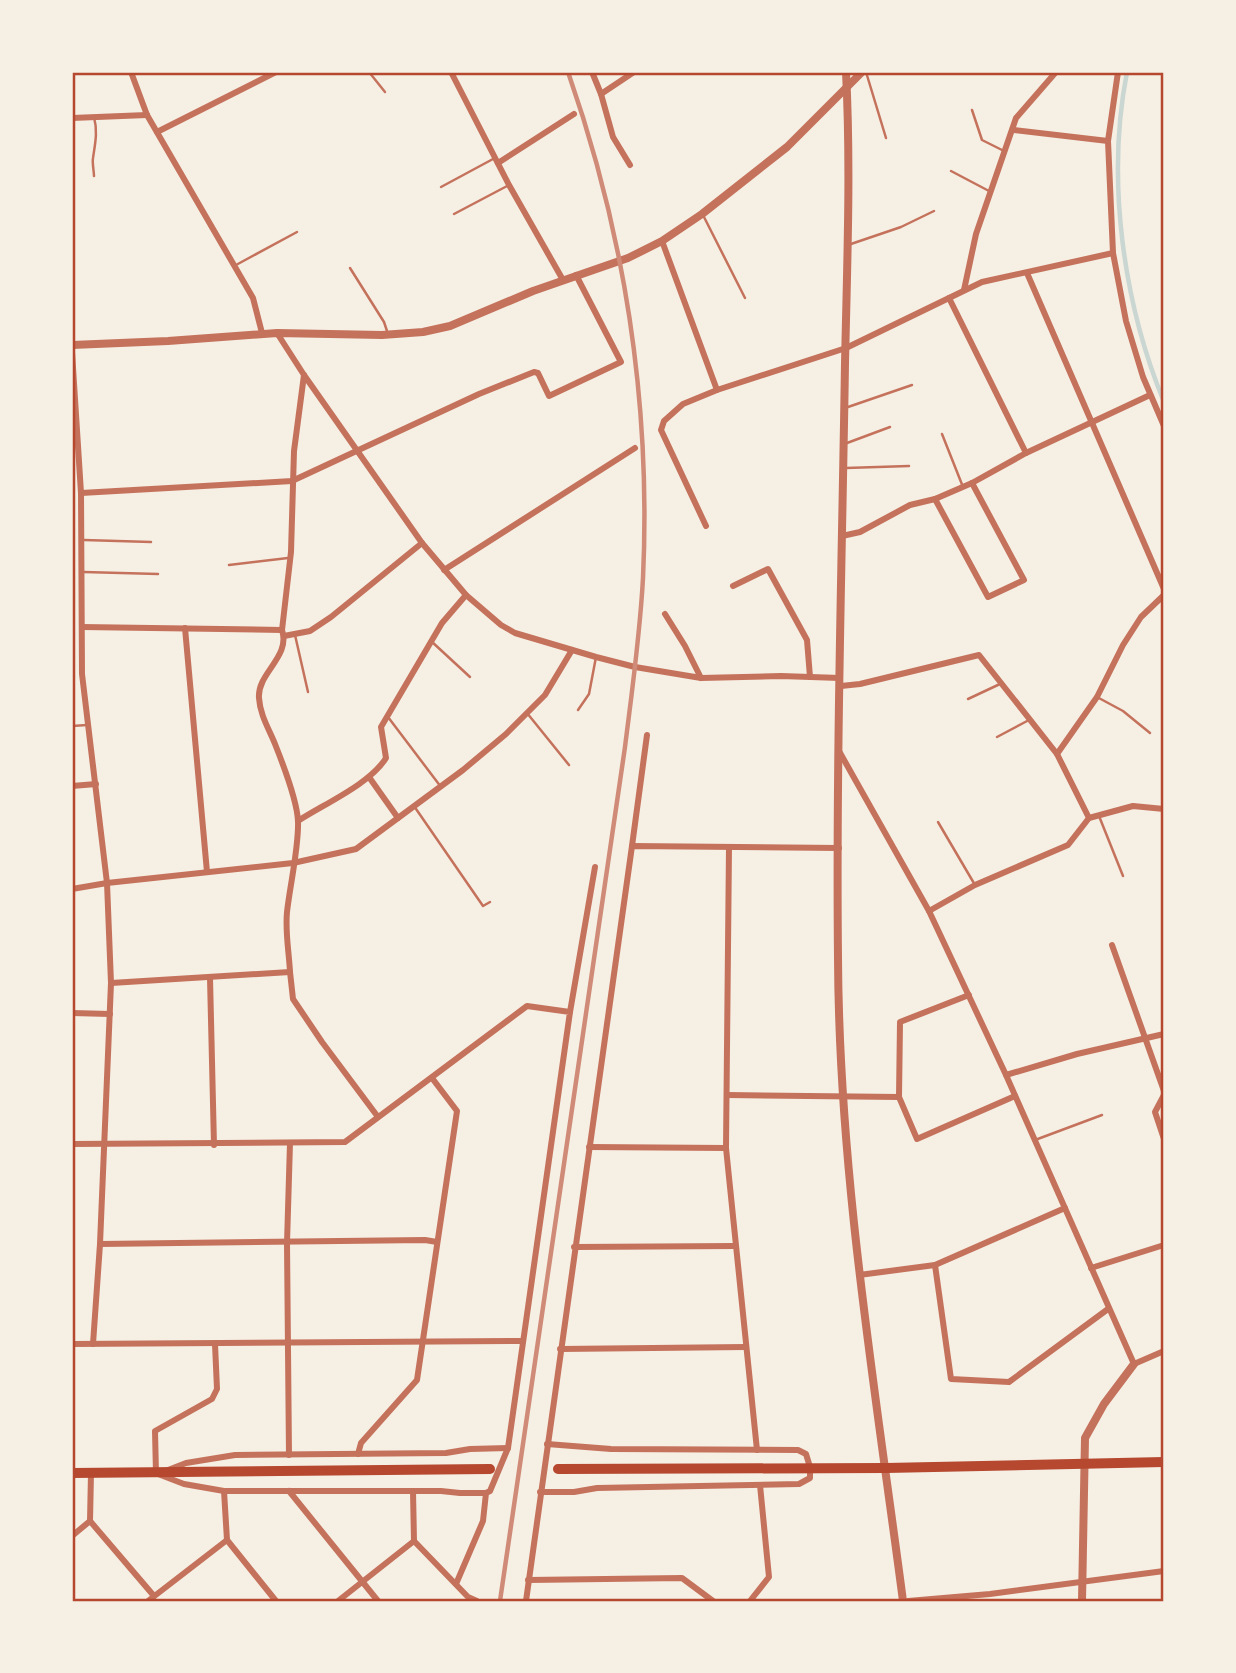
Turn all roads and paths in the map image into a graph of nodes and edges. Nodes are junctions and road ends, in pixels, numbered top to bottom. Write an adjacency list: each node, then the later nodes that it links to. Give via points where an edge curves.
1 (131, 72): 15 (street)
2 (276, 72): 20 (street)
3 (369, 72): 12 (lane)
4 (451, 72): 24 (street)
5 (592, 72): 13 (street)
6 (634, 72): 13 (street)
7 (846, 72): 11 (street)
8 (864, 72): 11 (street); 21 (lane)
9 (1056, 72): 19 (street, via 1016,118)
10 (1118, 72): 22 (street)
11 (847, 89): 33 (street, via 787,147); 36 (street)
12 (385, 92)
13 (601, 94): 25 (street, via 613,137)
14 (972, 110): 23 (lane, via 982,140)
15 (147, 114): 17 (street); 20 (street)
16 (574, 114): 24 (street)
17 (94, 117): 18 (street); 27 (lane)
18 (72, 118)
19 (1014, 130): 22 (street); 23 (street)
20 (157, 132): 38 (street)
21 (887, 138)
22 (1108, 141): 37 (street)
23 (1004, 151): 30 (street)
24 (496, 161): 28 (street); 29 (lane)
25 (630, 165)
26 (951, 171): 30 (lane)
27 (94, 176)
28 (509, 185): 32 (lane); 42 (street)
29 (441, 187)
30 (989, 191): 43 (street)
31 (934, 211): 36 (lane, via 901,228)
32 (454, 214)
33 (702, 214): 35 (street); 45 (lane)
34 (297, 232): 38 (lane)
35 (662, 241): 41 (street, via 621,261); 54 (street)
36 (848, 245): 50 (street)
37 (1113, 253): 40 (street); 55 (street, via 1126,321)
38 (236, 265): 46 (street, via 253,298)
39 (350, 268): 48 (lane)
40 (1027, 273): 43 (street); 57 (street)
41 (576, 275): 42 (street); 63 (street, via 621,362 549,396 534,372)
42 (563, 280): 48 (street, via 450,326)
43 (964, 290): 44 (street)
44 (949, 298): 50 (street); 64 (street)
45 (745, 299)
46 (262, 333): 47 (street); 49 (street)
47 (277, 333): 48 (street); 52 (street)
48 (388, 334)
49 (72, 345)
50 (846, 348): 54 (street); 56 (street)
51 (72, 352): 70 (street)
52 (304, 375): 63 (street); 67 (street)
53 (912, 385): 56 (lane)
54 (717, 390): 72 (street, via 683,404 662,425 663,438)
55 (1150, 395): 57 (street); 58 (street)
56 (845, 408): 61 (street)
57 (1092, 422): 64 (street); 83 (street)
58 (1164, 426)
59 (890, 427): 61 (lane)
60 (942, 434): 69 (lane)
61 (844, 443): 66 (street)
62 (635, 448): 79 (street)
63 (358, 450): 67 (street); 76 (street)
64 (1026, 453): 68 (street)
65 (909, 466): 66 (lane)
66 (844, 468): 73 (street)
67 (292, 481): 70 (street); 77 (street)
68 (972, 482): 69 (street); 71 (street, via 1024,580 988,597)
69 (963, 486): 71 (street)
70 (81, 493): 74 (street)
71 (934, 499): 73 (street)
72 (706, 526)
73 (842, 536): 97 (street)
74 (81, 539): 75 (lane); 80 (street)
75 (151, 542)
76 (422, 543): 79 (street); 90 (street, via 331,617)
77 (291, 557): 78 (lane); 89 (street)
78 (229, 565)
79 (444, 570): 84 (street)
80 (82, 572): 81 (lane); 87 (street)
81 (158, 574)
82 (733, 586): 95 (street, via 768,569 807,640)
83 (1164, 589)
84 (466, 595): 91 (street); 92 (street, via 515,633)
85 (1164, 595): 100 (street, via 1141,617)
86 (665, 614): 96 (street)
87 (82, 627): 88 (street); 106 (street)
88 (185, 628): 89 (street); 130 (street)
89 (283, 633): 90 (street); 123 (street, via 279,657 264,677 259,698)
90 (295, 635): 99 (lane)
91 (431, 640): 94 (lane); 104 (street)
92 (572, 650): 93 (street); 103 (street, via 545,695)
93 (596, 657): 96 (street); 102 (lane, via 590,694)
94 (470, 677)
95 (810, 677): 96 (street); 97 (street)
96 (701, 678)
97 (840, 682): 98 (street, via 860,684 979,655); 111 (street)
98 (1001, 684): 101 (lane); 105 (street)
99 (308, 692)
100 (1097, 697): 108 (lane); 112 (street)
101 (968, 699)
102 (578, 710)
103 (527, 713): 113 (lane); 117 (street)
104 (387, 716): 114 (street, via 381,727 386,758); 117 (lane)
105 (1028, 720): 110 (lane); 112 (street)
106 (87, 725): 107 (lane); 115 (street)
107 (72, 726)
108 (1150, 733)
109 (647, 735): 125 (street)
110 (997, 737)
111 (839, 751): 127 (street); 136 (street)
112 (1057, 754): 122 (street)
113 (569, 765)
114 (369, 777): 121 (street); 123 (street)
115 (96, 784): 116 (street); 132 (street)
116 (72, 786)
117 (440, 787): 118 (street)
118 (414, 806): 121 (street); 135 (lane, via 483,906)
119 (1164, 809): 120 (street, via 1133,806)
120 (1099, 816): 122 (street); 131 (lane)
121 (398, 818): 128 (street, via 356,849)
122 (1089, 818): 133 (street, via 1068,845)
123 (298, 821): 128 (street)
124 (938, 822): 133 (lane)
125 (632, 846): 126 (street); 162 (street)
126 (729, 846): 127 (street); 150 (street)
127 (839, 848): 152 (street)
128 (293, 863): 130 (street); 138 (street, via 286,916)
129 (595, 867): 142 (street)
130 (207, 872): 132 (street)
131 (1123, 876)
132 (107, 883): 134 (street); 140 (street)
133 (975, 885): 136 (street)
134 (72, 889)
135 (491, 902)
136 (929, 911): 141 (street)
137 (1112, 945): 146 (street)
138 (290, 972): 139 (street); 155 (street, via 293,999)
139 (210, 978): 140 (street); 161 (street)
140 (111, 983): 144 (street)
141 (969, 995): 147 (street); 153 (street, via 900,1022)
142 (570, 1012): 148 (street, via 527,1006); 176 (street)
143 (72, 1013): 144 (street)
144 (110, 1014): 160 (street)
145 (1164, 1034): 146 (street)
146 (1146, 1037): 147 (street); 149 (street)
147 (1006, 1075): 151 (street)
148 (432, 1078): 155 (street); 165 (street, via 457,1111)
149 (1164, 1093): 156 (street, via 1155,1112)
150 (727, 1095): 152 (street); 163 (street)
151 (1015, 1096): 153 (street, via 917,1139); 157 (street)
152 (842, 1097): 153 (street); 173 (street)
153 (899, 1097)
154 (1102, 1115): 157 (lane)
155 (378, 1117): 158 (street, via 345,1142)
156 (1164, 1139)
157 (1035, 1140): 164 (street)
158 (289, 1143): 161 (street); 166 (street)
159 (72, 1144): 160 (street)
160 (104, 1144): 161 (street); 167 (street)
161 (214, 1145)
162 (589, 1147): 163 (street); 170 (street)
163 (726, 1148): 169 (street)
164 (1065, 1208): 171 (street); 172 (street)
165 (437, 1242): 166 (street); 175 (street)
166 (287, 1243): 167 (street); 177 (street)
167 (100, 1244): 179 (street)
168 (1164, 1244): 172 (street)
169 (735, 1246): 170 (street); 181 (street)
170 (574, 1247): 182 (street)
171 (935, 1265): 173 (street); 174 (street, via 951,1379 1009,1382)
172 (1091, 1268): 174 (street)
173 (859, 1275): 193 (street)
174 (1108, 1309): 184 (street)
175 (422, 1341): 176 (street); 177 (street); 188 (street, via 417,1380 361,1443)
176 (523, 1341): 186 (street)
177 (288, 1342): 180 (street); 189 (street)
178 (72, 1344): 179 (street)
179 (93, 1344): 180 (street)
180 (215, 1344): 198 (street, via 217,1389 212,1399 155,1431)
181 (745, 1347): 182 (street); 187 (street)
182 (560, 1349): 185 (street)
183 (1164, 1351): 184 (street)
184 (1134, 1364): 191 (street, via 1092,1424)
185 (547, 1444): 187 (street); 203 (street)
186 (508, 1448): 188 (street); 204 (street)
187 (757, 1450): 192 (street, via 798,1450 806,1454)
188 (358, 1454): 189 (street)
189 (289, 1455): 198 (street, via 235,1455 186,1463)
190 (1164, 1462): 191 (main road)
191 (1083, 1463): 193 (main road); 212 (street)
192 (810, 1466): 193 (main road); 195 (main road); 199 (street, via 806,1482)
193 (886, 1468): 224 (street)
194 (490, 1469): 198 (main road)
195 (558, 1469)
196 (72, 1472): 197 (main road)
197 (91, 1473): 198 (main road); 205 (street)
198 (156, 1474): 200 (street)
199 (760, 1486): 203 (street); 223 (street, via 769,1577)
200 (223, 1491): 201 (street); 207 (street)
201 (289, 1491): 202 (street); 211 (street)
202 (413, 1491): 204 (street); 208 (street)
203 (540, 1492): 210 (street)
204 (486, 1493): 213 (street, via 483,1521)
205 (90, 1521): 206 (street); 215 (street)
206 (72, 1536)
207 (227, 1540): 215 (street); 217 (street)
208 (414, 1541): 211 (street); 213 (street)
209 (1164, 1571): 212 (street)
210 (528, 1580): 221 (street); 222 (street, via 682,1578)
211 (362, 1582): 218 (street); 219 (street)
212 (1083, 1582): 214 (street); 225 (street)
213 (456, 1584): 216 (street)
214 (990, 1598): 224 (street)
215 (151, 1599)
216 (465, 1599): 220 (street)
217 (276, 1601)
218 (338, 1601)
219 (378, 1601)
220 (477, 1601)
221 (526, 1601)
222 (713, 1601)
223 (750, 1601)
224 (905, 1601)
225 (1082, 1601)

